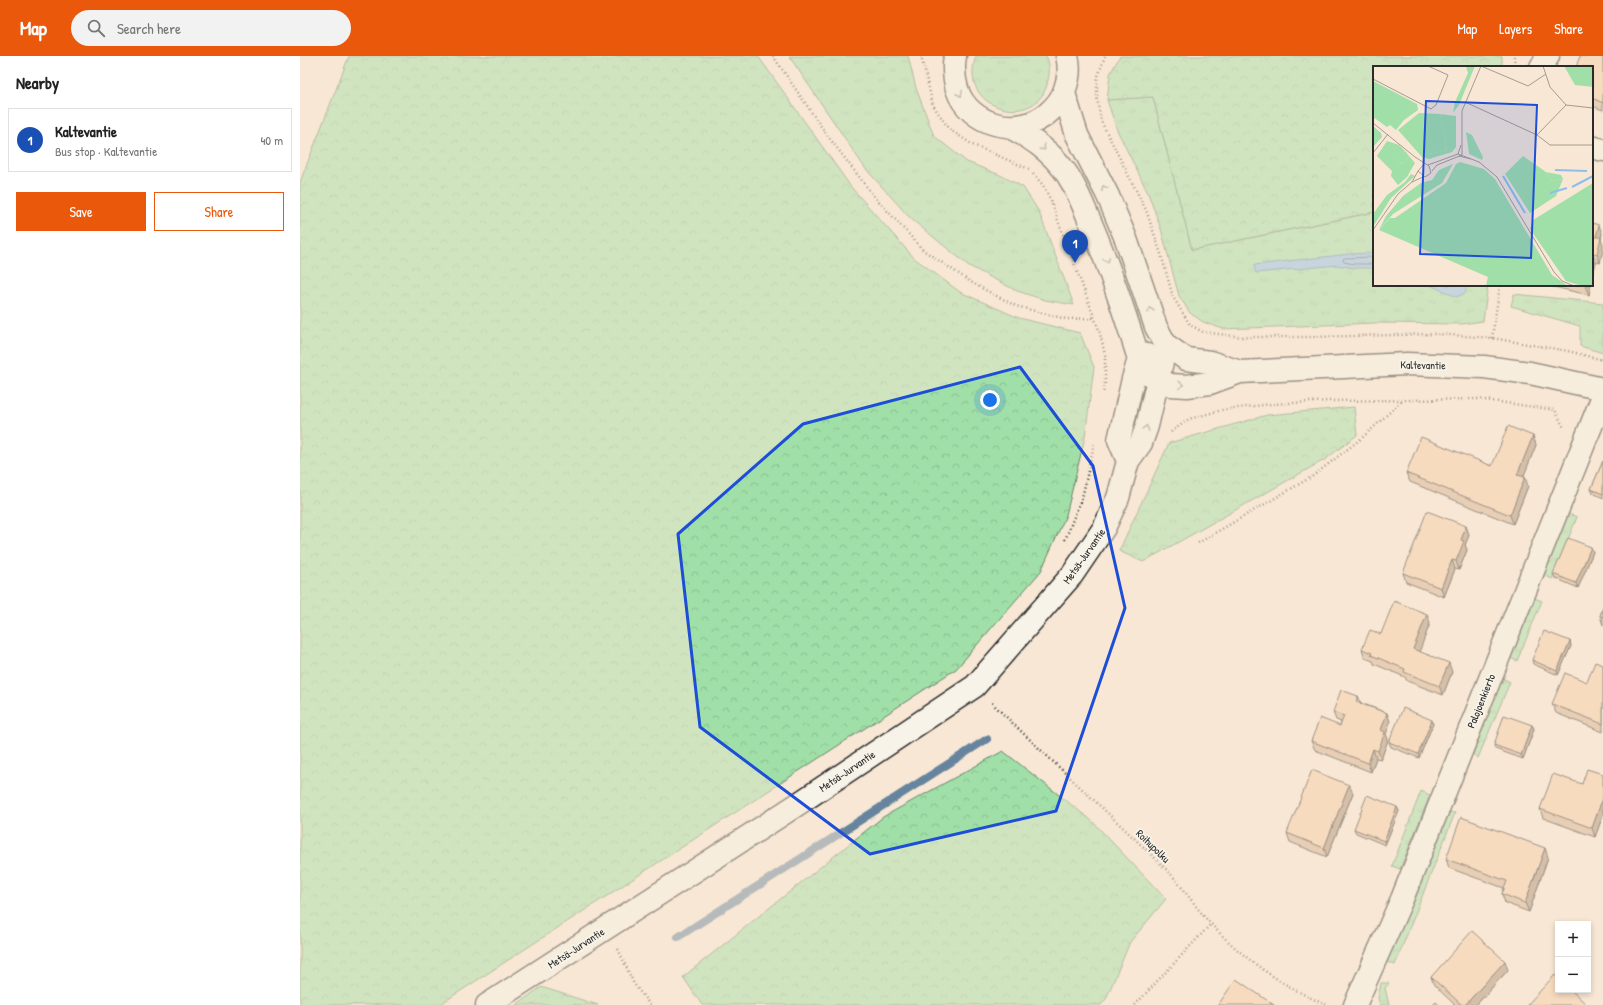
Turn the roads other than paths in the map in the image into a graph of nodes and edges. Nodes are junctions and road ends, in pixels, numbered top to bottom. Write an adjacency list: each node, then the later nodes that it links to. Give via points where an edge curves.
1 (955, 56): 6 (street, one-way to 6, via 954,74 958,90 966,105 978,117)
2 (1548, 56): 4 (street)
3 (1069, 58): 5 (street, via 1069,78)
4 (1542, 66)
5 (1064, 93): 6 (street, via 1055,107 1042,118 1027,125); 9 (street, Kaltevantie, one-way to 5, via 1156,327 1126,239 1108,196 1077,135)
6 (1010, 127): 10 (street, Kaltevantie, one-way to 10, via 1034,140 1065,171 1105,256)
7 (1593, 147): 8 (street)
8 (1603, 150)
9 (1166, 345): 10 (street); 11 (street, Kaltevantie, via 1186,359 1210,362); 12 (street, Metsä-Jurvantie)
10 (1139, 359): 12 (street, Kaltevantie, via 1147,373); 15 (street, via 1119,440)
11 (1240, 372): 12 (street, Kaltevantie, one-way to 11, via 1171,385 1194,385 1210,383); 13 (street, Kaltevantie, via 1442,364 1530,373)
12 (1158, 380): 15 (street, Metsä-Jurvantie, one-way to 12, via 1141,443)
13 (1603, 389)
14 (1603, 396): 17 (street, Palojoenkierto, via 1402,899)
15 (1128, 461): 16 (street, Metsä-Jurvantie, via 1118,498 1104,528 1072,576 975,686)
16 (487, 1005)
17 (1355, 1005)

